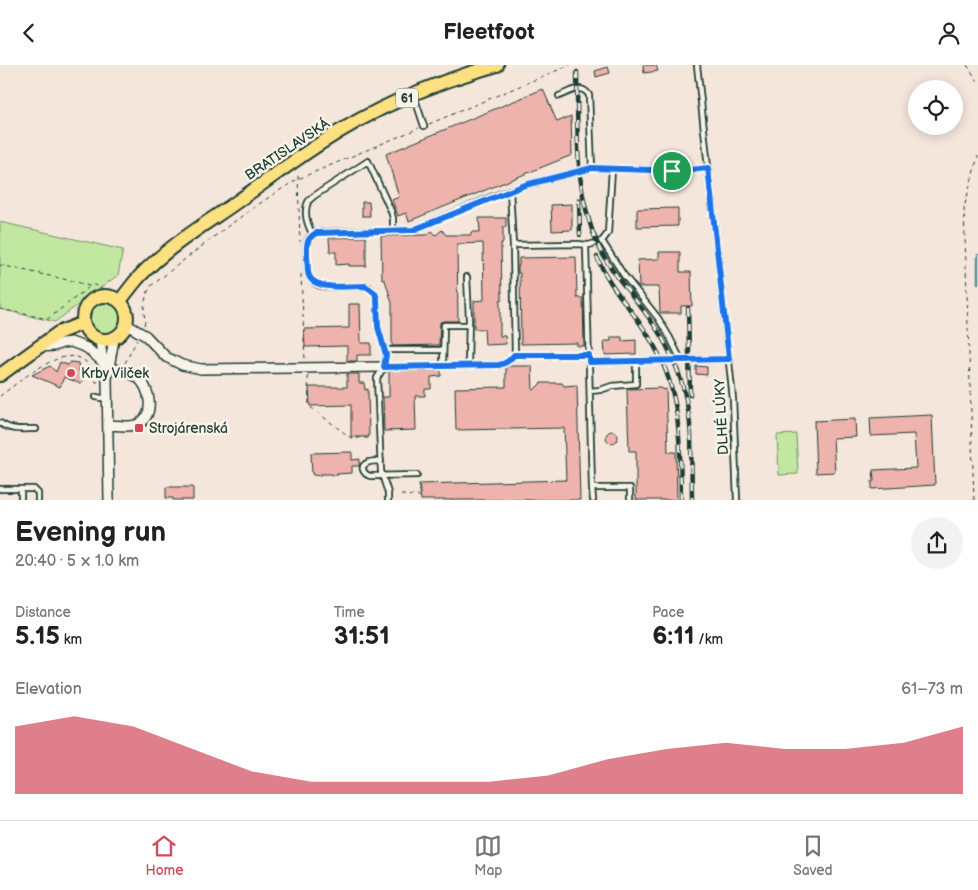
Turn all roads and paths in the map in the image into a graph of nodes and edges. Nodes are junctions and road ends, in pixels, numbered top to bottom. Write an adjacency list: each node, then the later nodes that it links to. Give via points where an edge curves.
1 (497, 65): 5 (main road, BRATISLAVSKÁ / 61)
2 (697, 65): 10 (lane, DLHÉ LÚKY)
3 (967, 65): 4 (path)
4 (978, 83)
5 (414, 95): 7 (lane); 25 (main road, BRATISLAVSKÁ / 61, via 322,142 153,263)
6 (559, 96): 9 (lane, via 577,88 589,95)
7 (424, 126)
8 (978, 156): 74 (path, via 964,208)
9 (592, 168): 11 (lane); 13 (lane)
10 (708, 168): 11 (lane, via 682,171); 38 (lane, DLHÉ LÚKY)
11 (612, 169): 16 (lane, via 608,233)
12 (298, 176): 19 (path)
13 (510, 190): 14 (lane, via 413,230); 17 (lane)
14 (393, 230): 15 (lane); 15 (lane, via 391,211 368,161 308,203 306,213)
15 (313, 235): 34 (lane, via 307,243 311,279 325,286 365,286 375,293 378,327)
16 (602, 241): 18 (lane); 39 (lane, via 658,318)
17 (513, 245): 18 (lane); 36 (lane)
18 (586, 245): 37 (lane)
19 (300, 247)
20 (0, 265): 23 (path)
21 (302, 276): 42 (path)
22 (467, 277): 29 (lane)
23 (90, 286): 24 (path, via 102,288); 26 (path, via 48,319)
24 (97, 297): 25 (main road, via 108,296); 27 (main road, via 85,307)
25 (120, 301): 28 (main road, via 127,311)
26 (0, 309)
27 (84, 323): 32 (main road, via 88,333); 33 (main road, via 58,333)
28 (127, 325): 31 (main road); 45 (street, via 146,335 166,357 201,369)
29 (469, 325): 35 (lane, via 444,325); 43 (lane)
30 (138, 338): 46 (path)
31 (114, 339): 32 (main road); 47 (street)
32 (100, 340): 47 (street)
33 (39, 347): 47 (street, via 71,343 87,349); 49 (main road)
34 (385, 350): 35 (lane); 45 (lane)
35 (443, 350): 44 (lane)
36 (514, 355): 37 (lane); 43 (lane, via 504,364)
37 (589, 355): 41 (lane)
38 (729, 359): 39 (lane); 73 (lane, DLHÉ LÚKY)
39 (681, 360): 40 (lane)
40 (636, 361): 41 (lane); 51 (lane, via 636,384)
41 (589, 362): 51 (lane)
42 (305, 363)
43 (468, 365): 44 (lane)
44 (443, 366): 45 (lane)
45 (384, 367): 59 (lane, via 378,378)
46 (122, 368)
47 (106, 369): 54 (street); 56 (street, via 138,377 149,401 146,417 138,424)
48 (308, 373): 58 (path, via 309,406 351,438)
49 (0, 375)
50 (96, 382): 52 (path, via 92,369 84,360 64,356 39,368)
51 (590, 391): 62 (lane)
52 (0, 396)
53 (96, 397): 54 (lane)
54 (107, 399): 56 (street)
55 (0, 423): 57 (lane, via 12,429)
56 (108, 425): 69 (street)
57 (36, 429)
58 (370, 438)
59 (381, 461): 61 (lane); 61 (lane, via 369,462 362,467 366,475)
60 (417, 475): 61 (lane)
61 (382, 476): 70 (lane)
62 (592, 488): 71 (lane); 72 (lane, via 630,488)
63 (0, 489): 64 (lane)
64 (21, 489): 67 (lane); 68 (lane, via 36,489)
65 (401, 495): 66 (path)
66 (420, 496)
67 (21, 500)
68 (38, 500)
69 (109, 500)
70 (388, 500)
71 (593, 500)
72 (630, 500)
73 (737, 500)
74 (974, 500)

